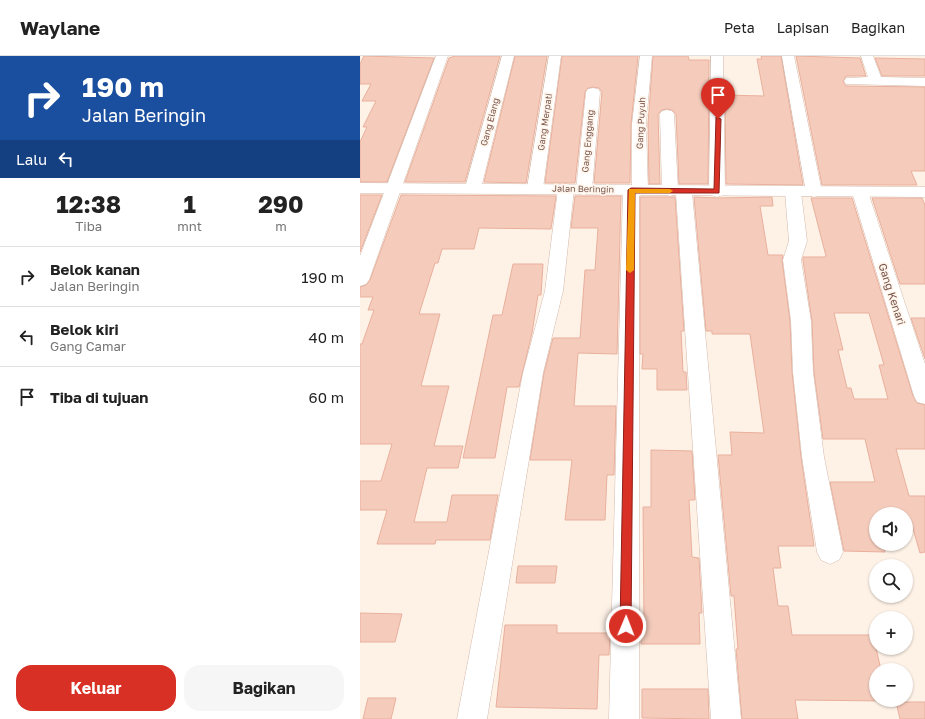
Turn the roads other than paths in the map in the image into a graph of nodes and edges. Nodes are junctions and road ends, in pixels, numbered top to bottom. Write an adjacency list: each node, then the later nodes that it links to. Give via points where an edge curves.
1 (442, 56): 14 (street)
2 (508, 56): 15 (street, Gang Elang)
3 (555, 56): 16 (street, Gang Merpati)
4 (646, 56): 18 (street, Gang Puyuh)
5 (717, 56): 20 (street)
6 (788, 56): 22 (street)
7 (867, 56): 9 (street)
8 (851, 81): 9 (street)
9 (876, 81): 10 (street)
10 (925, 82)
11 (593, 92): 17 (street, Gang Enggang)
12 (667, 114): 19 (street)
13 (360, 188): 14 (street, Jalan Beringin)
14 (394, 188): 15 (street, Jalan Beringin); 25 (street)
15 (473, 188): 16 (street, Jalan Beringin)
16 (535, 188): 17 (street, Jalan Beringin)
17 (575, 189): 18 (street, Jalan Beringin); 28 (street, Gang Enggang, via 554,291 533,373)
18 (635, 190): 19 (street, Jalan Beringin); 29 (street, Gang Puyuh)
19 (677, 191): 20 (street, Jalan Beringin); 30 (street)
20 (717, 192): 21 (street, Jalan Beringin)
21 (793, 192): 22 (street, Jalan Beringin); 27 (street, via 798,241 792,260 801,321 803,372 813,457)
22 (814, 192): 23 (street, Jalan Beringin)
23 (860, 192): 24 (street, Jalan Beringin); 26 (street, Gang Kenari)
24 (925, 192)
25 (360, 280)
26 (925, 396)
27 (830, 552)
28 (472, 719)
29 (624, 719)
30 (726, 719)

